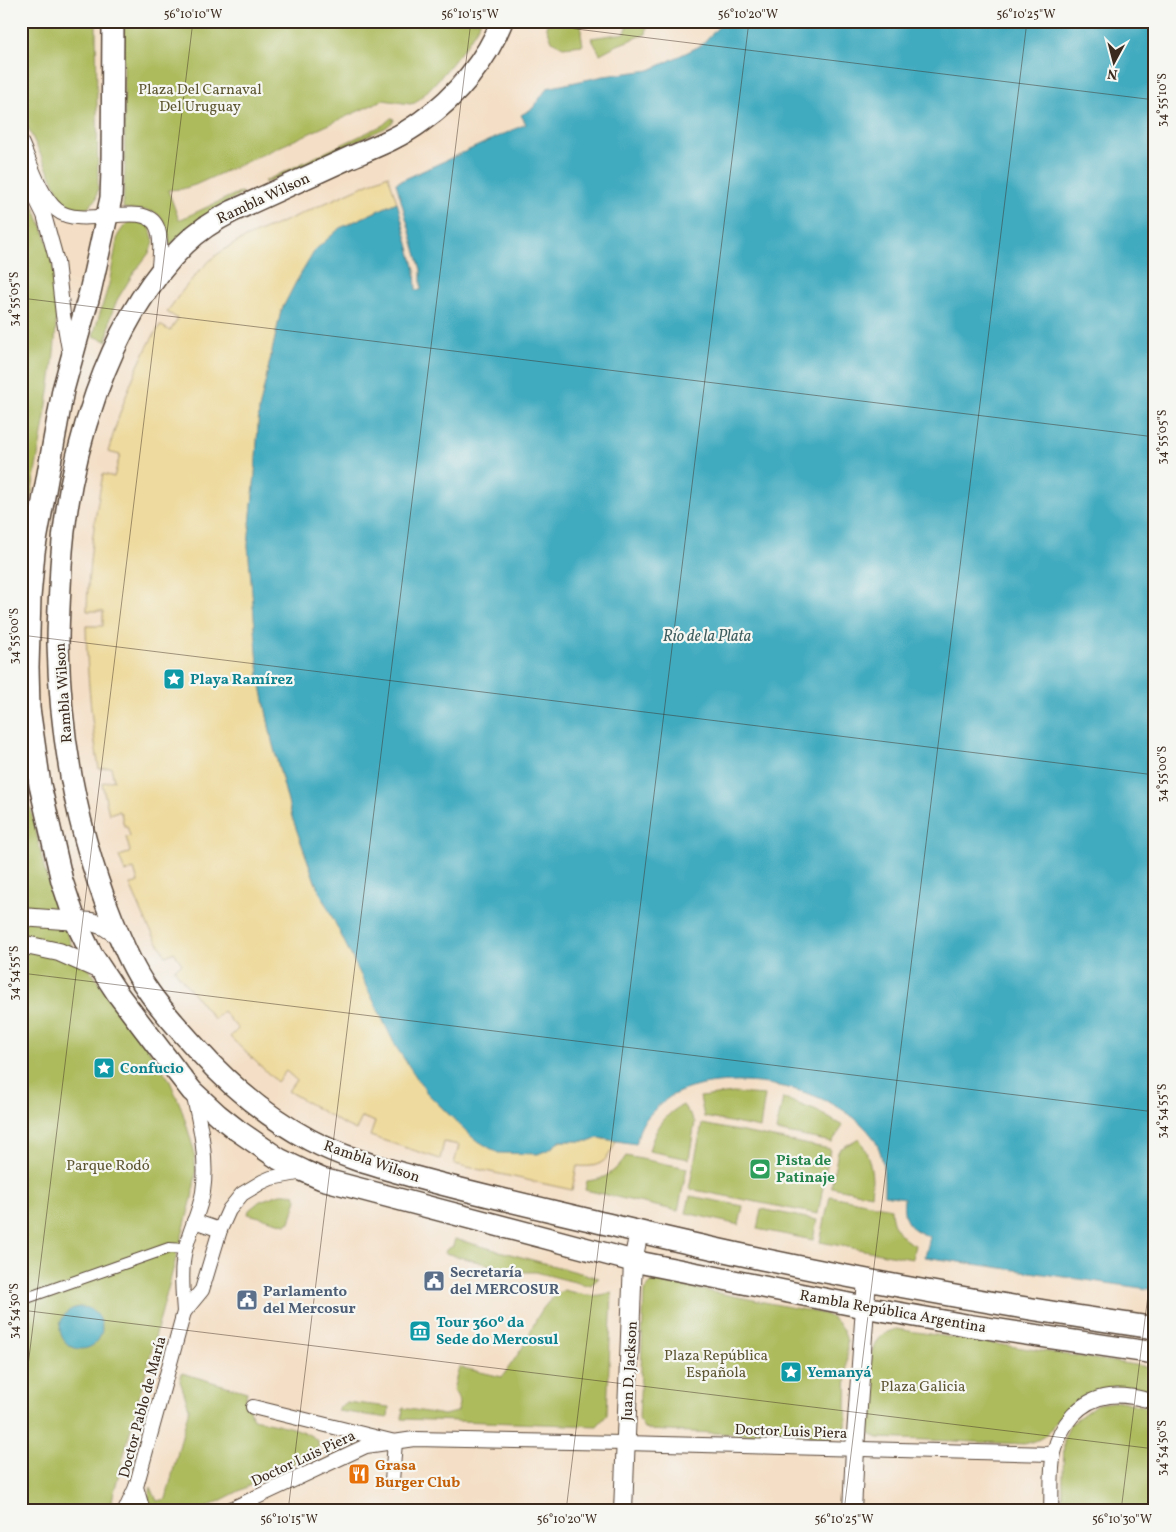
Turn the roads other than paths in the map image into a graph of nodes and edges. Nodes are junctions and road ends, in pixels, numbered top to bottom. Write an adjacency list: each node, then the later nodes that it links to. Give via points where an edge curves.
1 (113, 21): 5 (main road, Rambla Wilson, via 112,171)
2 (502, 21): 6 (main road, Rambla Wilson, via 476,67 446,102 421,122 394,138 213,222 182,247)
3 (21, 142): 5 (street, via 49,202 58,212 86,218)
4 (21, 169): 7 (street, via 44,214 57,262)
5 (108, 216): 6 (street, via 136,214 153,221 160,236); 7 (main road, Rambla Wilson)
6 (158, 277): 11 (main road, Rambla Wilson, via 113,352 89,417 73,476 62,558 58,648 70,773 94,872)
7 (70, 360): 8 (main road, Rambla Wilson)
8 (26, 600): 10 (main road, Rambla Wilson, via 29,708 46,814)
9 (21, 917): 10 (street)
10 (74, 920): 11 (street, via 104,926); 13 (main road, Rambla Wilson)
11 (119, 936): 18 (main road, Rambla Wilson, via 146,988 203,1055 255,1104 310,1140 363,1162 452,1187)
12 (21, 944): 13 (street, via 59,952)
13 (102, 971): 14 (main road, Rambla Wilson)
14 (192, 1091): 15 (main road, Rambla Wilson, via 237,1130 279,1159); 16 (street, Doctor Pablo de María, via 201,1136 204,1175 203,1192)
15 (304, 1171): 17 (street, Doctor Pablo de María, via 271,1178 242,1194 229,1210); 20 (main road, Rambla Wilson)
16 (194, 1221): 17 (street); 19 (street, Doctor Pablo de María)
17 (220, 1230): 24 (street, Doctor Pablo de María, via 202,1290)
18 (640, 1232): 20 (street, Juan D. Jackson); 21 (main road, Rambla República Argentina)
19 (186, 1249): 22 (street, via 169,1248); 24 (street, Doctor Pablo de María, via 182,1278)
20 (634, 1261): 23 (main road, Rambla República Argentina); 30 (street, Juan D. Jackson)
21 (867, 1279): 23 (street); 25 (main road, Rambla República Argentina)
22 (21, 1300)
23 (864, 1307): 26 (main road, Rambla República Argentina); 31 (street)
24 (184, 1312): 34 (street, Doctor Pablo de María)
25 (1155, 1328)
26 (1155, 1353)
27 (1155, 1402): 32 (street, via 1122,1395 1091,1402 1065,1423)
28 (253, 1406): 29 (street, Doctor Luis Piera)
29 (395, 1442): 30 (street, Doctor Luis Piera, via 414,1439); 33 (street); 37 (street, Doctor Luis Piera, via 366,1446)
30 (625, 1442): 31 (street, Doctor Luis Piera); 38 (street, Juan D. Jackson)
31 (854, 1449): 32 (street, Doctor Luis Piera); 39 (street)
32 (1053, 1454): 40 (street)
33 (392, 1481)
34 (136, 1487): 35 (street); 36 (street, Doctor Pablo de María)
35 (125, 1511)
36 (143, 1511)
37 (227, 1511)
38 (623, 1511)
39 (852, 1511)
40 (1051, 1511)

